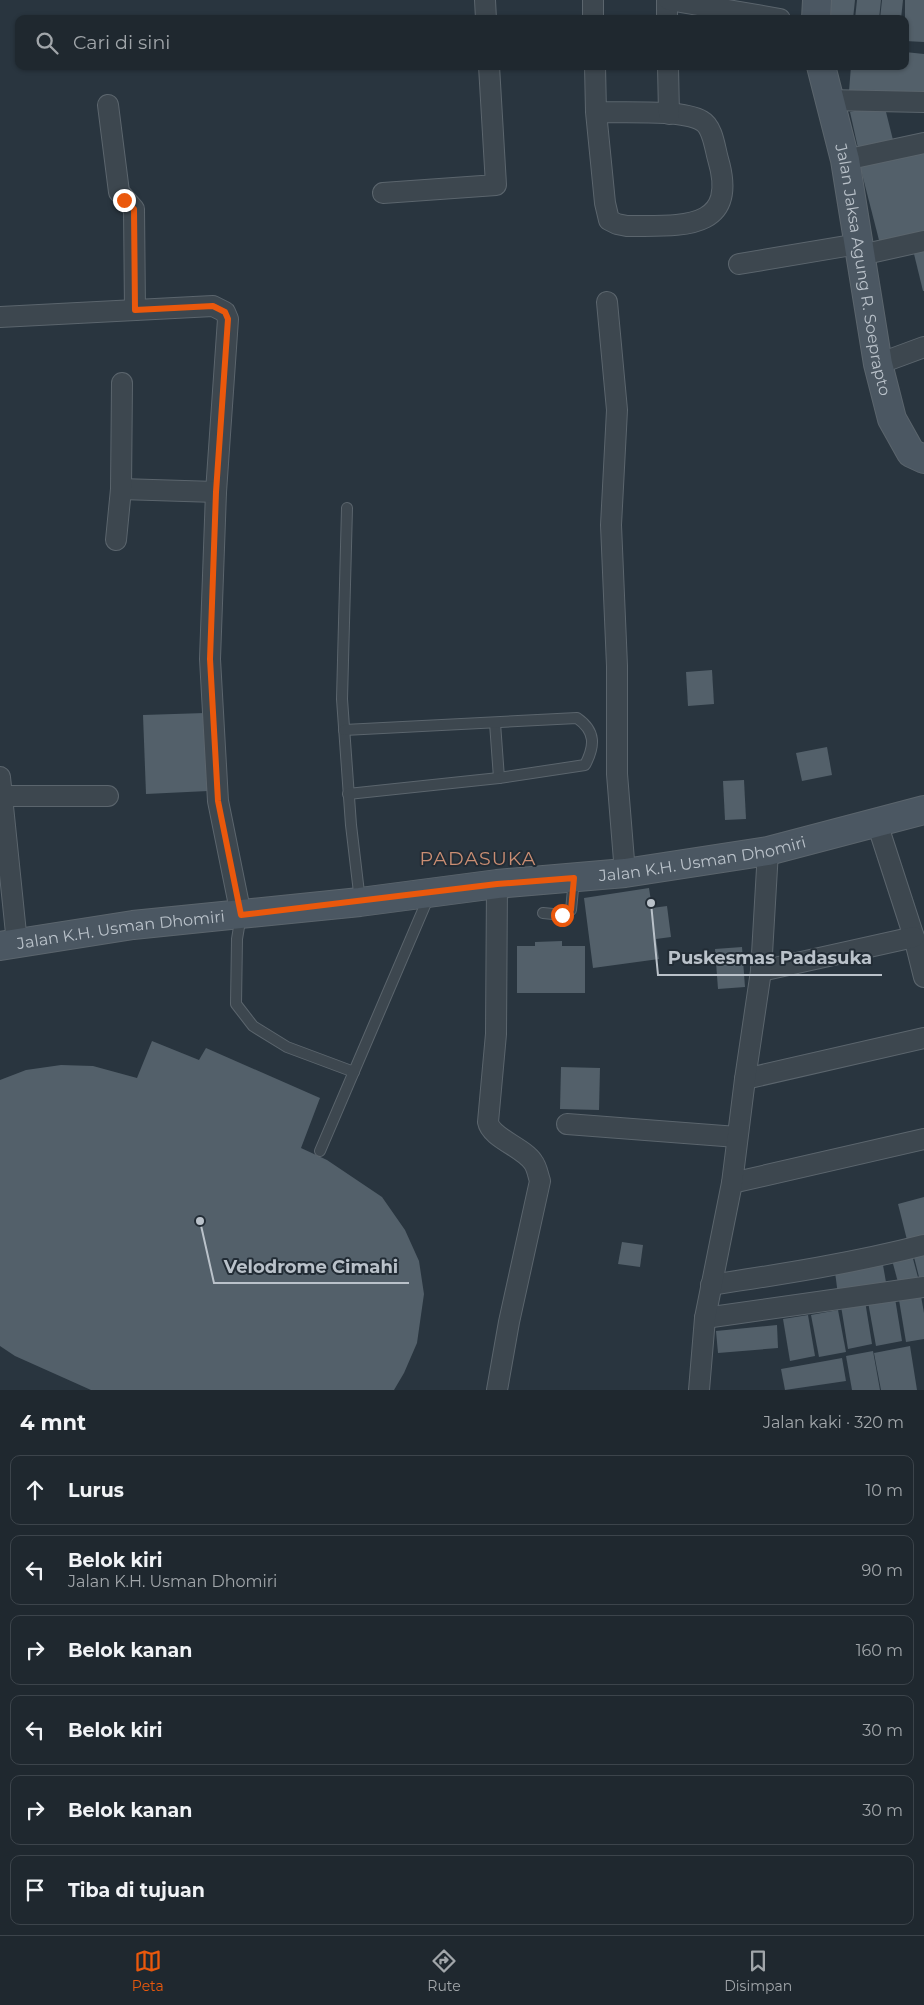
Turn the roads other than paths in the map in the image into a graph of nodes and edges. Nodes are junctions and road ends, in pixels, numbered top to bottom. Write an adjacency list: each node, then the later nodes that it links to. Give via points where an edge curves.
1 (485, 0): 5 (street)
2 (593, 0): 6 (street)
3 (668, 0): 7 (street); 8 (street)
4 (817, 0): 9 (main road)
5 (486, 15)
6 (593, 15)
7 (668, 15)
8 (756, 15)
9 (816, 15)
10 (489, 70): 21 (street, via 496,184)
11 (595, 70): 17 (street)
12 (668, 70): 18 (street)
13 (822, 70): 14 (main road, Jalan Jaksa Agung R. Soeprapto)
14 (828, 100): 15 (street); 20 (main road, Jalan Jaksa Agung R. Soeprapto)
15 (924, 102)
16 (108, 105): 26 (street, via 119,192 134,209)
17 (596, 112): 18 (street); 18 (street, via 606,212 609,220 627,226 692,224 710,216 719,204 720,168 709,128 696,119)
18 (669, 114)
19 (924, 142): 20 (street)
20 (845, 160): 23 (main road, Jalan Jaksa Agung R. Soeprapto)
21 (383, 194)
22 (924, 241): 23 (street)
23 (859, 250): 24 (street); 29 (main road, Jalan Jaksa Agung R. Soeprapto)
24 (739, 264)
25 (607, 302): 45 (street, via 617,410 611,525 617,666 617,774)
26 (135, 310): 27 (street); 33 (street, via 213,306 225,312 228,319)
27 (0, 318)
28 (924, 347): 29 (street)
29 (878, 364): 31 (main road, Jalan Jaksa Agung R. Soeprapto, via 892,420 911,453)
30 (122, 383): 32 (street)
31 (924, 459)
32 (120, 489): 33 (street); 35 (street)
33 (216, 492): 51 (street, via 210,659 218,801)
34 (347, 508): 37 (lane)
35 (116, 540)
36 (495, 723): 37 (lane); 38 (lane); 38 (lane, via 577,718 587,725 593,738 591,754 585,765)
37 (344, 730): 40 (lane)
38 (499, 778): 40 (lane)
39 (0, 790): 41 (street); 53 (street)
40 (348, 794): 49 (lane)
41 (108, 796)
42 (924, 810): 43 (main road, Jalan K.H. Usman Dhomiri)
43 (877, 823): 44 (main road, Jalan K.H. Usman Dhomiri); 52 (street)
44 (768, 851): 45 (main road, Jalan K.H. Usman Dhomiri); 54 (street)
45 (625, 873): 46 (main road, Jalan K.H. Usman Dhomiri)
46 (574, 878): 47 (main road, Jalan K.H. Usman Dhomiri); 50 (lane, via 571,910 562,915)
47 (497, 884): 48 (main road, Jalan K.H. Usman Dhomiri); 68 (street, via 496,1034 488,1122 491,1130 534,1163 540,1181)
48 (430, 892): 49 (main road, Jalan K.H. Usman Dhomiri); 57 (lane)
49 (360, 902): 51 (main road, Jalan K.H. Usman Dhomiri)
50 (543, 913)
51 (241, 915): 53 (main road, Jalan K.H. Usman Dhomiri, via 133,925); 57 (lane, via 237,938 236,1004 253,1026 287,1047)
52 (914, 937): 54 (street); 55 (street)
53 (8, 945)
54 (761, 971): 58 (street)
55 (924, 977)
56 (924, 1038): 58 (street)
57 (354, 1072): 62 (lane)
58 (745, 1079): 60 (street)
59 (567, 1124): 60 (street)
60 (737, 1137): 63 (street)
61 (924, 1139): 63 (street)
62 (320, 1151)
63 (732, 1183): 65 (street)
64 (924, 1245): 65 (street, via 875,1258)
65 (711, 1285): 67 (street)
66 (924, 1287): 67 (street)
67 (704, 1318): 69 (street)
68 (497, 1390)
69 (699, 1390)

